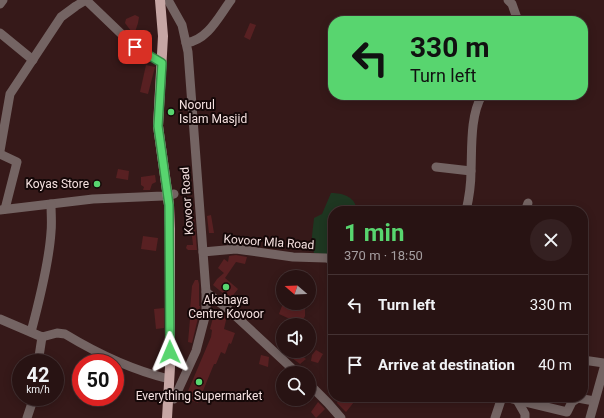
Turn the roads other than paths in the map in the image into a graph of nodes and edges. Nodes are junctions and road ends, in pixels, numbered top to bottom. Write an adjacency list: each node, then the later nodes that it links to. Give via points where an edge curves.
1 (3, 0): 7 (street)
2 (86, 0): 11 (street, via 61,17); 12 (street, via 135,47)
3 (160, 0): 12 (main road)
4 (167, 0): 10 (street, Kovoor Road, via 182,25); 15 (main road, via 169,36 164,126)
5 (231, 0): 10 (street, via 208,32 194,42)
6 (508, 0): 8 (street)
7 (0, 4)
8 (516, 16)
9 (0, 33): 11 (street)
10 (186, 43): 22 (street, Kovoor Road)
11 (33, 60): 14 (street, via 10,94)
12 (162, 63): 15 (main road, via 158,126)
13 (480, 100): 17 (street, via 475,111 471,143)
14 (0, 152): 21 (street, via 17,162)
15 (166, 164): 18 (main road)
16 (436, 167): 17 (street)
17 (471, 171): 20 (street)
18 (170, 194): 19 (street); 33 (main road); 42 (main road, via 176,229 176,367)
19 (51, 204): 21 (street); 26 (street, via 49,252)
20 (467, 206)
21 (2, 210)
22 (203, 252): 23 (street, Kovoor Mla Road, via 236,249 293,257); 24 (street, Kovoor Road)
23 (328, 259)
24 (206, 292): 31 (street); 42 (street, Kovoor Road, via 206,312 196,351)
25 (0, 319): 26 (street)
26 (31, 332): 27 (street)
27 (42, 337): 28 (street); 33 (street, via 57,333 65,334 92,350 144,373)
28 (39, 354)
29 (588, 361): 30 (street)
30 (604, 363)
31 (289, 366)
32 (604, 368): 36 (street)
33 (169, 379): 42 (main road)
34 (316, 391): 45 (street)
35 (588, 400): 36 (street)
36 (594, 401): 48 (street)
37 (501, 402): 46 (street)
38 (518, 402): 47 (street)
39 (525, 402): 40 (street, via 567,412)
40 (572, 402)
41 (31, 406): 43 (street)
42 (172, 408): 44 (main road)
43 (28, 418)
44 (167, 418)
45 (341, 418)
46 (495, 418)
47 (526, 418)
48 (590, 418)

